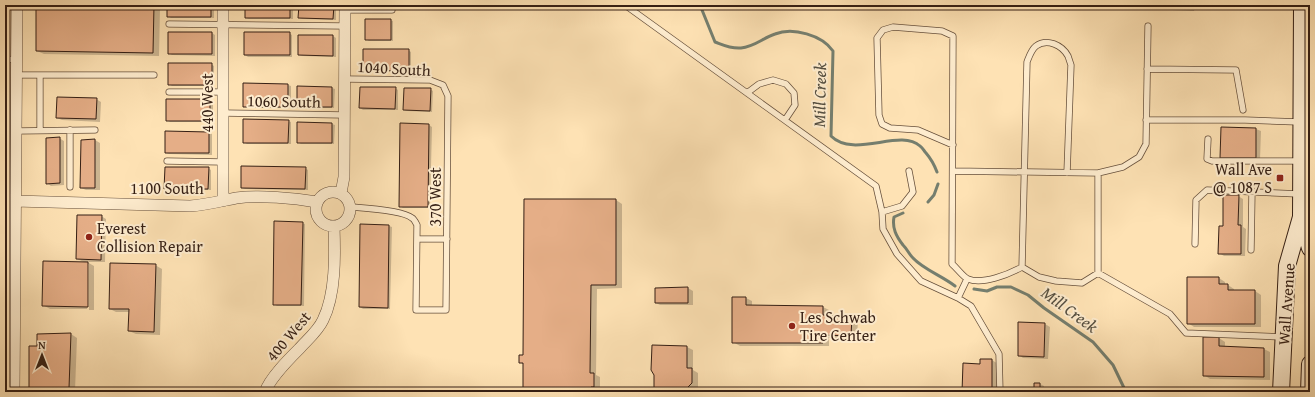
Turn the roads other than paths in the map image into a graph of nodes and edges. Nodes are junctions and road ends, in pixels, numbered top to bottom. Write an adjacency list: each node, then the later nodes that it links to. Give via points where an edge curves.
1 (17, 5): 12 (street)
2 (223, 5): 8 (street, 440 West)
3 (625, 5): 21 (lane)
4 (1302, 5): 27 (main road, Wall Avenue)
5 (345, 8): 6 (lane); 9 (street)
6 (392, 10)
7 (169, 24): 8 (lane)
8 (223, 24): 9 (lane); 20 (street, 440 West)
9 (344, 26): 17 (street)
10 (1148, 26): 13 (lane)
11 (5, 60): 12 (lane)
12 (17, 60): 14 (street)
13 (1147, 69): 22 (lane, via 1236,70); 26 (lane)
14 (17, 75): 15 (lane); 31 (street)
15 (40, 75): 16 (lane); 28 (lane)
16 (154, 75)
17 (344, 78): 18 (lane, 1040 South, via 430,80); 24 (street)
18 (443, 85): 54 (lane, 370 West, via 448,96)
19 (169, 92): 20 (lane)
20 (223, 92): 23 (street, 440 West)
21 (747, 93): 25 (lane); 25 (lane, via 759,84 773,80 786,84 794,93 795,105)
22 (1243, 110)
23 (223, 113): 24 (lane, 1060 South); 36 (street, 440 West)
24 (344, 115): 44 (street)
25 (785, 120): 50 (lane, via 876,186)
26 (1146, 120): 27 (lane); 41 (lane, via 1146,144 1139,157 1123,166)
27 (1301, 122): 35 (main road, Wall Avenue)
28 (40, 130): 29 (lane); 31 (lane)
29 (70, 130): 30 (lane); 42 (lane)
30 (95, 130)
31 (16, 131): 47 (street)
32 (1208, 139): 35 (lane, via 1207,159 1212,161)
33 (953, 145): 33 (lane, via 918,130 890,128 882,124 878,115 877,38 883,30 893,27 942,31 953,36); 38 (lane)
34 (167, 161): 36 (lane)
35 (1301, 161): 45 (main road, Wall Avenue)
36 (223, 162): 46 (street, 440 West)
37 (909, 171): 50 (lane, via 913,192 902,206)
38 (953, 171): 39 (lane); 61 (lane, via 952,264)
39 (1024, 172): 40 (lane); 40 (lane, via 1027,62 1035,46 1043,42 1053,43 1061,48 1071,65); 59 (lane)
40 (1067, 173): 41 (lane)
41 (1098, 173): 60 (lane)
42 (70, 187)
43 (1252, 192): 45 (lane); 56 (lane, via 1207,190 1196,200); 58 (lane)
44 (342, 193): 48 (street, via 325,193); 49 (street)
45 (1301, 194): 51 (main road, Wall Avenue)
46 (223, 201): 47 (street, 1100 South, via 190,206); 48 (street, 1100 South, via 237,198 299,198)
47 (16, 202): 55 (street)
48 (317, 202): 52 (street, via 319,218)
49 (351, 207): 52 (street, via 348,218); 53 (lane, via 378,209 412,218 417,225)
50 (882, 212): 62 (lane, via 883,229 897,254 921,281)
51 (1301, 217): 57 (main road, Wall Avenue); 63 (main road, Wall Avenue, via 1286,266)
52 (334, 226): 66 (street, 400 West, via 335,265 324,320 275,376)
53 (417, 239): 54 (lane); 54 (lane, 370 West, via 416,310 446,310)
54 (448, 239)
55 (10, 243): 65 (street)
56 (1195, 244)
57 (1310, 248)
58 (1251, 250)
59 (1022, 267): 60 (lane, via 1039,277 1056,281 1082,283); 61 (lane, via 1010,274 982,281)
60 (1098, 273): 63 (lane, via 1170,314 1186,333)
61 (967, 279): 62 (lane)
62 (958, 298): 67 (lane, via 970,306 1000,354)
63 (1283, 337): 68 (main road, Wall Avenue)
64 (1310, 364): 69 (main road)
65 (14, 392)
66 (265, 392)
67 (1000, 392)
68 (1281, 392)
69 (1309, 392)

